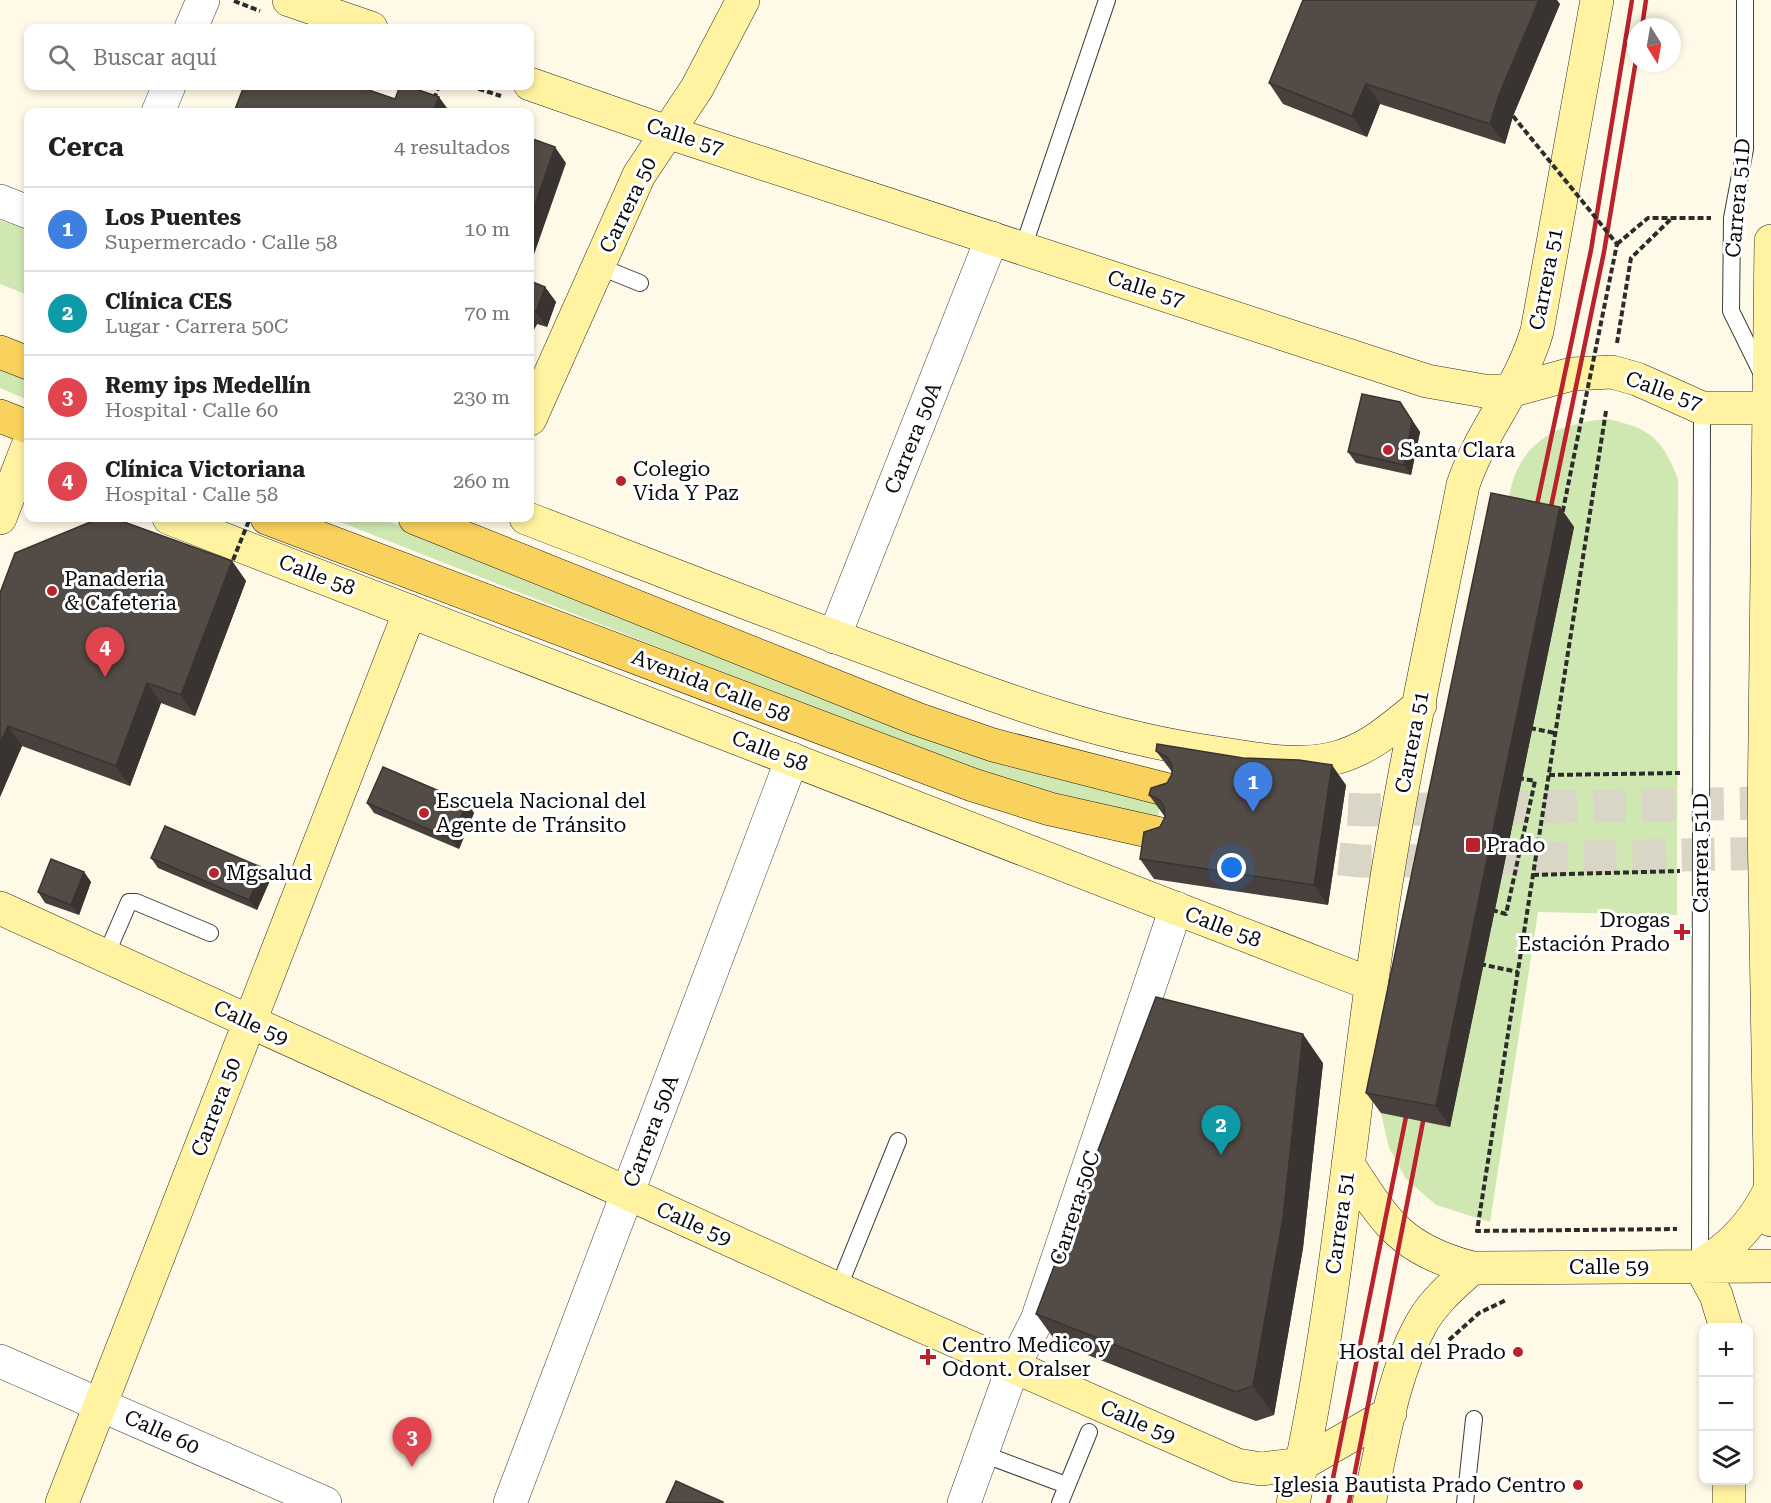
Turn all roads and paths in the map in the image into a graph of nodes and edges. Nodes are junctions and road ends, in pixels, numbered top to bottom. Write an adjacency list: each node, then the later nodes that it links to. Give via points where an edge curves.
1 (203, 0): 7 (street)
2 (289, 0): 8 (street)
3 (743, 0): 15 (street, Carrera 50, via 697,88)
4 (1107, 0): 23 (lane)
5 (1597, 0): 27 (street, Carrera 51, via 1537,332)
6 (1745, 0): 19 (lane, Carrera 51D, via 1745,149)
7 (193, 24)
8 (359, 24)
9 (534, 85): 15 (street, Calle 57)
10 (167, 90): 13 (street)
11 (438, 90): 12 (path)
12 (432, 106)
13 (160, 108)
14 (1513, 116): 22 (path, bridge)
15 (667, 132): 20 (street, Calle 57); 24 (street, Carrera 50, via 643,167)
16 (0, 201): 17 (street)
17 (24, 210)
18 (1672, 218): 19 (path); 22 (path, via 1648,218); 26 (path, via 1631,258)
19 (1732, 218): 30 (lane, Carrera 51D, via 1731,311)
20 (992, 238): 23 (street, Calle 57); 49 (street, Carrera 50A)
21 (1771, 241): 30 (street, Carrera 51D)
22 (1617, 244): 46 (path, bridge)
23 (1023, 248): 27 (street, Calle 57, via 1427,381 1484,391)
24 (598, 266): 25 (lane); 32 (street, Carrera 50)
25 (639, 283)
26 (1616, 349)
27 (1510, 391): 31 (street, Calle 57, via 1572,374 1612,372); 51 (street, Carrera 51, via 1481,440 1463,485)
28 (1592, 398): 29 (path)
29 (1583, 400)
30 (1769, 401): 31 (street, Calle 57); 39 (street, Carrera 51D)
31 (1702, 408): 80 (lane, Carrera 51D)
32 (534, 410)
33 (1606, 411): 53 (path)
34 (0, 416): 36 (main road)
35 (0, 424): 37 (street)
36 (24, 438)
37 (24, 439)
38 (24, 453): 40 (street)
39 (1769, 463): 50 (street, Carrera 51D)
40 (0, 518)
41 (534, 521): 49 (street)
42 (178, 522): 48 (street, Calle 58)
43 (248, 522): 47 (path, bridge)
44 (278, 522): 59 (main road, Avenida Calle 58, via 973,785 1050,809)
45 (425, 522): 58 (main road, via 917,719 1015,751)
46 (1560, 524)
47 (233, 560)
48 (410, 611): 54 (street, Calle 58); 73 (street, Carrera 50)
49 (834, 637): 51 (street, via 1083,725 1186,749 1266,761 1330,759 1361,749)
50 (1768, 647): 71 (street, Carrera 51D, via 1764,820)
51 (1420, 705): 72 (street, Carrera 51, via 1396,824)
52 (1522, 726): 53 (path)
53 (1556, 733): 56 (path)
54 (792, 759): 65 (street, Calle 58); 77 (street, Carrera 50A)
55 (1681, 773): 56 (path)
56 (1549, 775): 61 (path)
57 (1515, 777): 60 (path, via 1534,781)
58 (1168, 790)
59 (1161, 834)
60 (1521, 844): 61 (path); 66 (path, via 1506,914)
61 (1538, 847): 63 (path)
62 (1681, 871): 63 (path)
63 (1533, 875): 70 (path)
64 (0, 908): 68 (street, Calle 59)
65 (1176, 908): 72 (street, Calle 58); 88 (street, Carrera 50C, via 1037,1320)
66 (1488, 910)
67 (210, 933): 68 (lane, via 129,902)
68 (105, 956): 73 (street, Calle 59)
69 (1473, 963): 70 (path)
70 (1518, 972): 79 (path, via 1477,1231)
71 (1769, 978): 76 (street, Carrera 51D)
72 (1371, 984): 75 (street, Carrera 51)
73 (250, 1022): 77 (street, Calle 59); 89 (street, Carrera 50)
74 (898, 1141): 83 (lane)
75 (1348, 1164): 82 (street, Calle 59, via 1391,1227 1430,1255); 94 (street, Carrera 51, via 1324,1347)
76 (1770, 1190): 78 (street, Carrera 51D); 80 (street, via 1742,1235)
77 (627, 1194): 83 (street, Calle 59); 99 (street, Carrera 50A)
78 (1771, 1220)
79 (1679, 1229)
80 (1700, 1266): 81 (street, Calle 59); 82 (street, Calle 59); 85 (street, Carrera 51D, via 1716,1295)
81 (1771, 1266)
82 (1472, 1268): 90 (street, via 1434,1305 1420,1326 1402,1368)
83 (838, 1290): 88 (street, Calle 59)
84 (1515, 1295): 86 (path, via 1479,1313)
85 (1724, 1323)
86 (1447, 1342)
87 (0, 1361): 89 (street, Calle 60)
88 (1013, 1367): 93 (street, Carrera 50C); 94 (street, Calle 59, via 1237,1465 1261,1469)
89 (100, 1404): 97 (street, Carrera 50); 98 (street, Calle 60)
90 (1390, 1413): 94 (street, Calle 59); 103 (street)
91 (1474, 1419): 104 (lane)
92 (1089, 1432): 95 (lane)
93 (983, 1454): 95 (lane); 100 (street, Carrera 50C)
94 (1302, 1464): 102 (street, Carrera 51)
95 (1066, 1485): 101 (lane)
96 (1729, 1485): 105 (street)
97 (62, 1503)
98 (325, 1503)
99 (510, 1503)
100 (964, 1503)
101 (1060, 1503)
102 (1293, 1503)
103 (1369, 1503)
104 (1466, 1503)
105 (1729, 1503)

